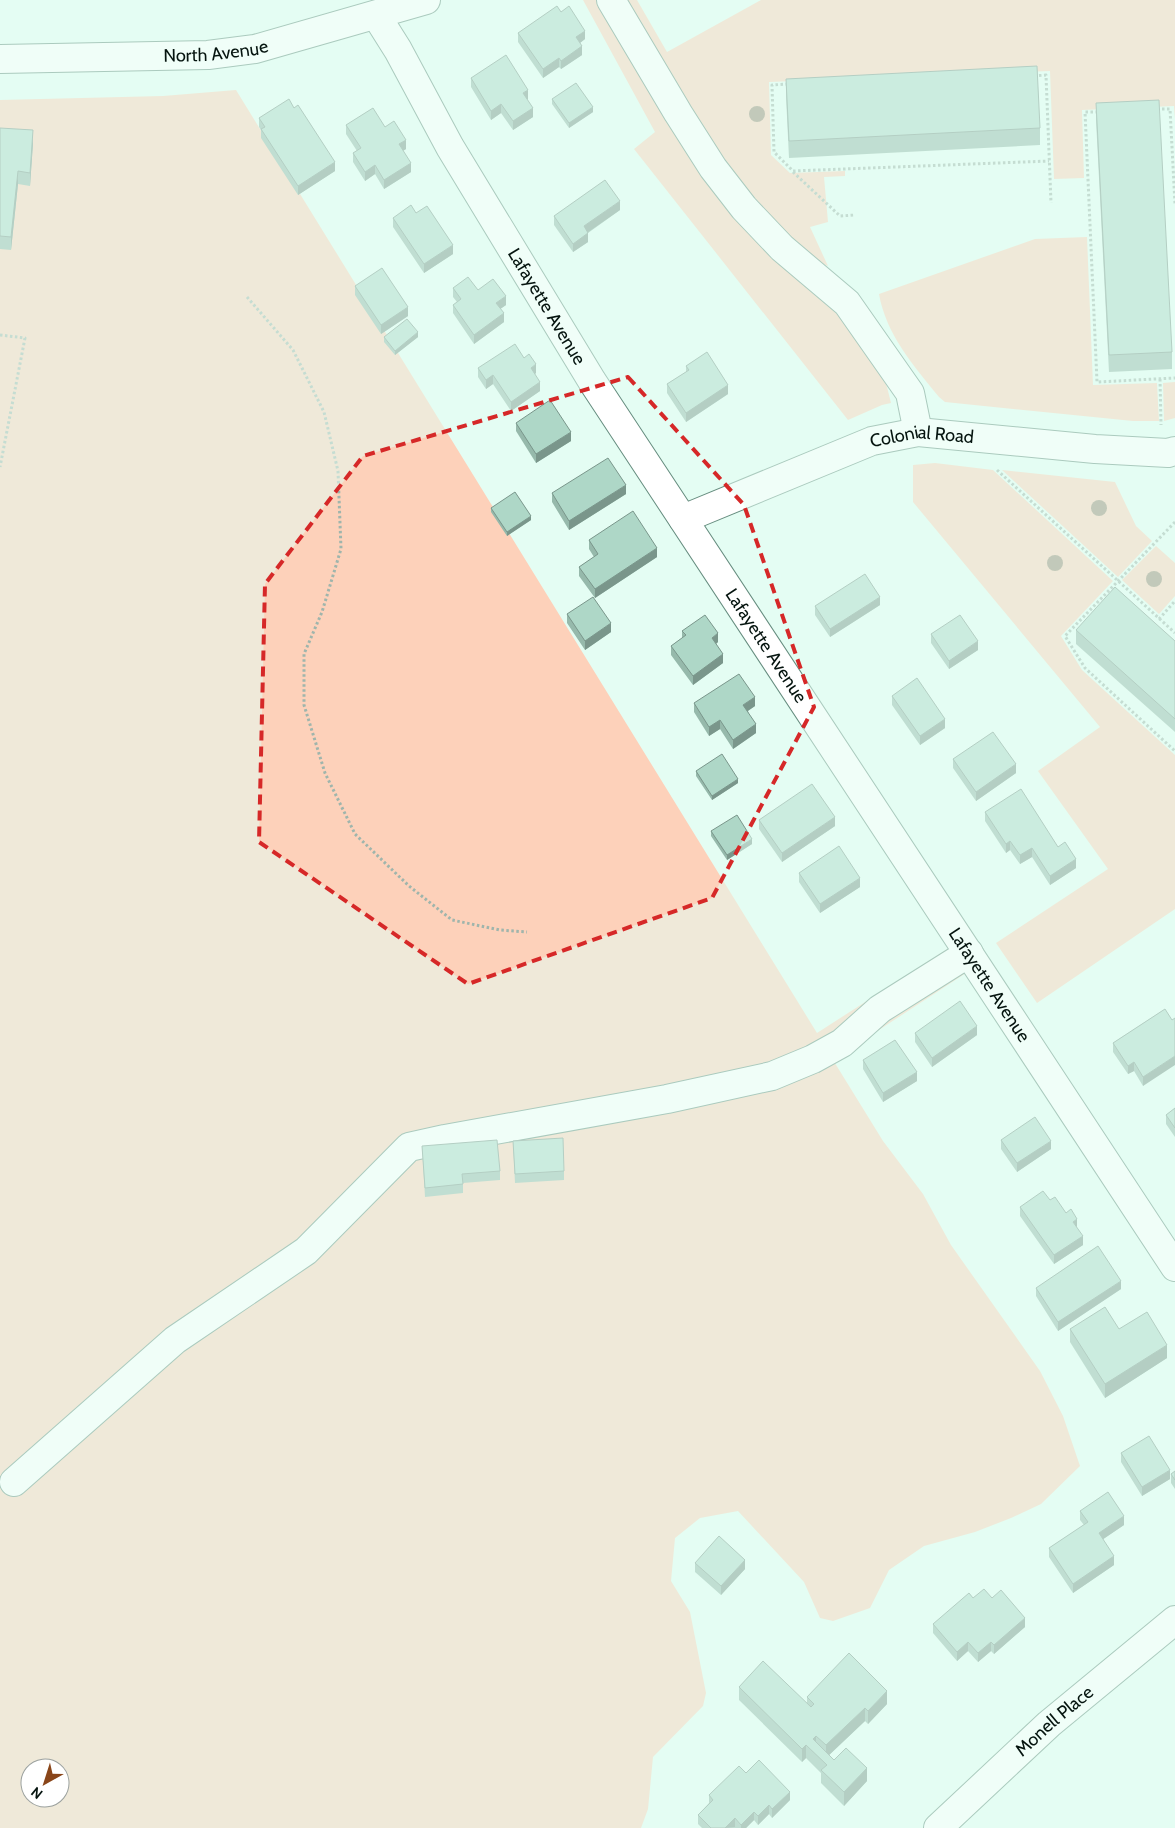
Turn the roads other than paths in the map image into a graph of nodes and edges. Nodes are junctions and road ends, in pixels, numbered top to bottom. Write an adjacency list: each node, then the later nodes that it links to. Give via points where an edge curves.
1 (426, 0): 3 (street, North Avenue)
2 (611, 0): 5 (street, via 718,175 782,248 847,303 910,393)
3 (376, 15): 4 (street, North Avenue, via 255,49 208,55); 7 (street, Lafayette Avenue, via 450,148 582,364)
4 (0, 59)
5 (918, 432): 6 (street, Colonial Road, via 1095,449); 7 (street, Colonial Road, via 872,441)
6 (1175, 451)
7 (683, 519): 8 (street, Lafayette Avenue)
8 (969, 953): 9 (street, Lafayette Avenue); 10 (street, via 880,1009 842,1043 772,1076 409,1147 306,1251 175,1340)
9 (1175, 1267)
10 (14, 1482)
11 (1175, 1620): 12 (street, Monell Place, via 1049,1724)
12 (938, 1828)

